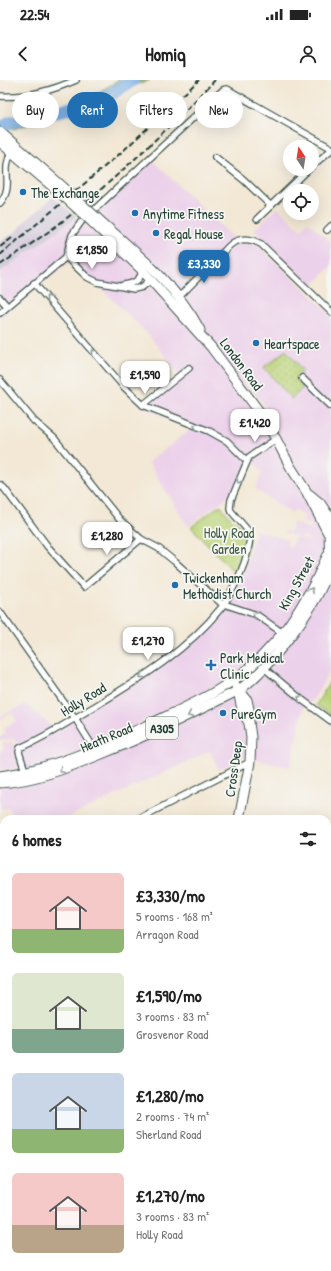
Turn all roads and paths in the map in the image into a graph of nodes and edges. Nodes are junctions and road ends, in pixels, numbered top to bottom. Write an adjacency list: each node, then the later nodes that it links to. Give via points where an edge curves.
1 (76, 80): 2 (street, via 44,92)
2 (0, 96)
3 (9, 144): 8 (street, via 5,172 8,184); 11 (main road, London Road, bridge)
4 (331, 149): 6 (street); 12 (street, via 240,96 227,89 223,90 81,222 72,235)
5 (215, 157): 9 (street)
6 (319, 160)
7 (302, 176): 9 (street)
8 (0, 203)
9 (271, 206): 10 (street)
10 (257, 219)
11 (94, 220): 13 (main road, London Road); 14 (main road, London Road)
12 (66, 257): 15 (street); 16 (street, via 92,280)
13 (141, 269): 14 (main road, London Road); 16 (street, via 141,276 135,282)
14 (154, 277): 16 (street, via 134,289); 18 (main road, London Road)
15 (34, 283): 19 (street); 25 (street, one-way to 15)
16 (119, 285)
17 (0, 298): 19 (street)
18 (176, 300): 20 (street, via 233,242 249,238 261,244); 27 (main road, London Road, via 254,403)
19 (7, 306): 21 (street)
20 (331, 312)
21 (0, 313)
22 (189, 368): 25 (street)
23 (302, 378): 26 (street)
24 (0, 380): 33 (street, via 34,421 54,438 120,520)
25 (143, 405): 28 (street, one-way to 25, via 227,441 209,431)
26 (331, 406)
27 (276, 439): 28 (street, Holly Road); 30 (main road, London Road)
28 (247, 461): 35 (street, Holly Road, one-way to 35, via 230,508 232,514 250,533 250,546 234,586)
29 (0, 485): 33 (street, via 48,547 84,586)
30 (306, 491): 31 (main road, London Road); 32 (main road, London Road)
31 (331, 517): 32 (main road, London Road)
32 (329, 536): 34 (main road, London Road)
33 (141, 539): 35 (street, via 158,548)
34 (331, 551): 37 (main road, King Street / A305, via 329,569 322,587)
35 (223, 605): 37 (street, one-way to 35, via 257,615); 41 (street, Holly Road, one-way to 41, via 200,632 170,657)
36 (0, 612): 41 (street)
37 (286, 635): 38 (main road, King Street / A305); 39 (main road, King Street / A305)
38 (264, 668): 40 (main road, King Street / A305); 42 (street, one-way to 38)
39 (234, 681): 40 (main road, Cross Deep); 43 (main road, Heath Road / A305)
40 (239, 690): 43 (main road, Heath Road / A305, one-way to 43, via 190,716); 44 (main road, Cross Deep, via 242,710 249,723)
41 (75, 718): 43 (street); 46 (street, Holly Road, via 19,750)
42 (331, 721)
43 (96, 752): 46 (main road, Heath Road / A305, via 43,768)
44 (250, 762): 48 (street); 49 (main road, Cross Deep)
45 (0, 776): 46 (main road, Heath Road / A305)
46 (27, 776): 47 (main road, Heath Road / A305)
47 (0, 783)
48 (146, 815)
49 (240, 815)

